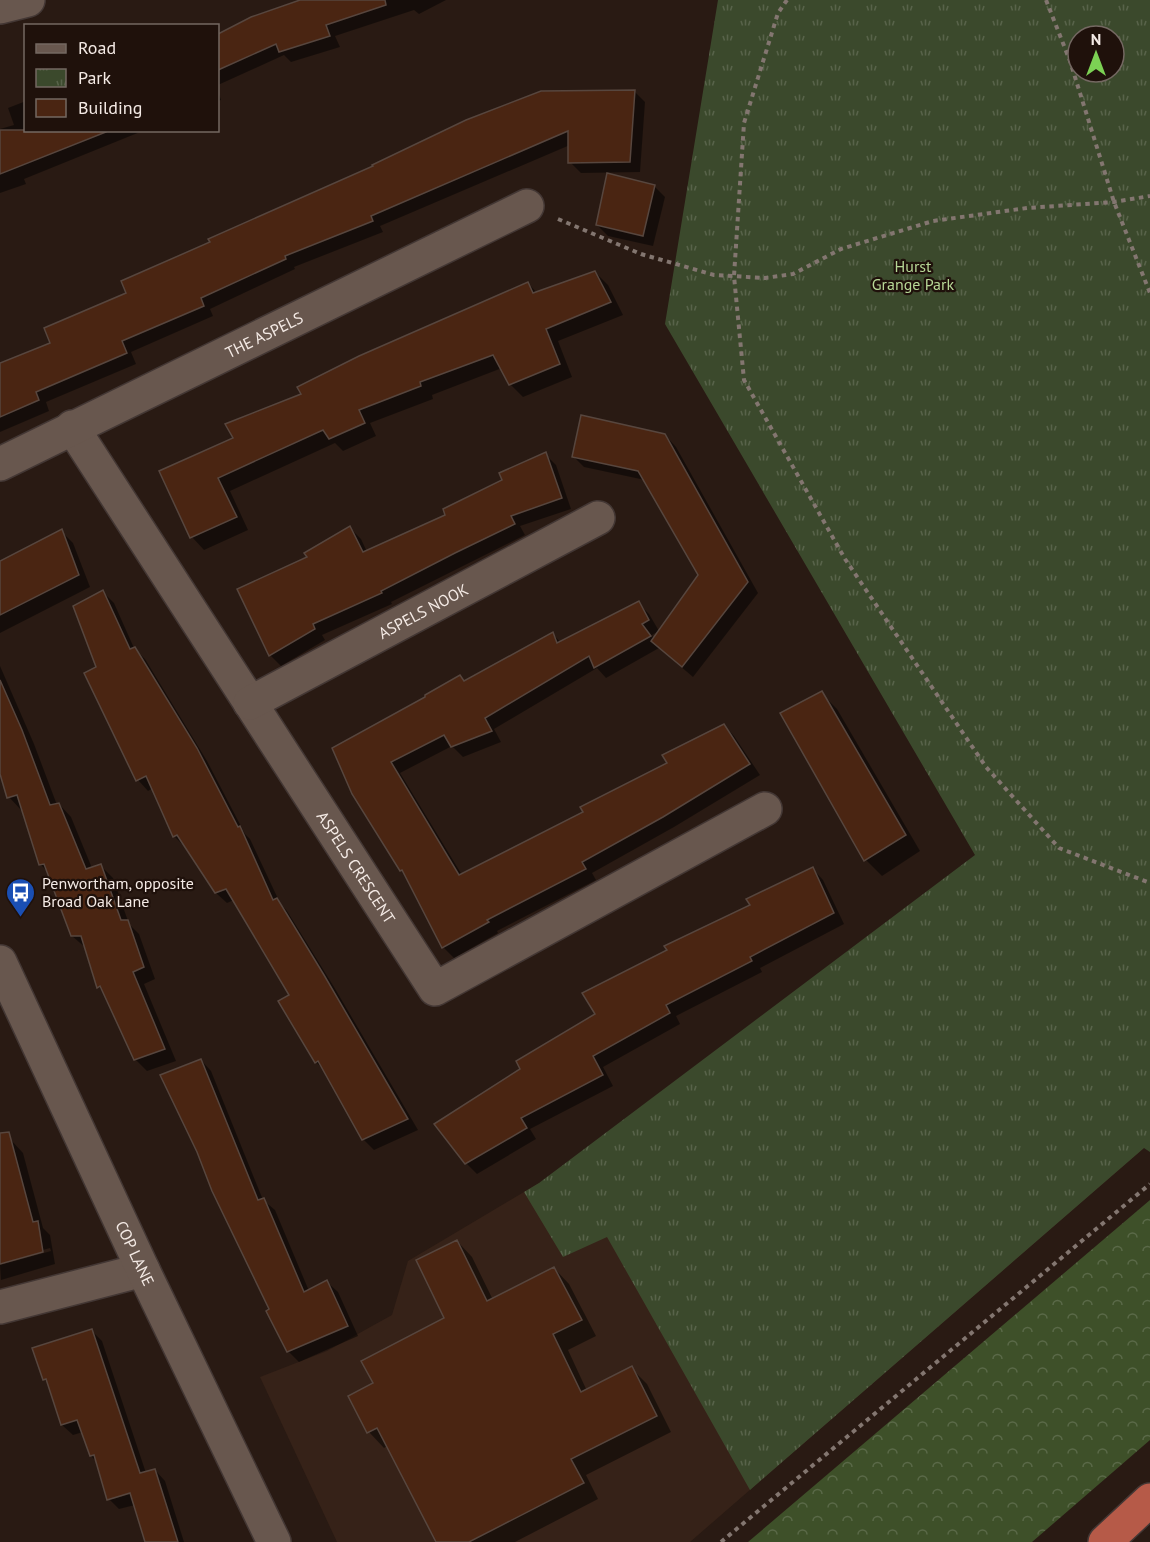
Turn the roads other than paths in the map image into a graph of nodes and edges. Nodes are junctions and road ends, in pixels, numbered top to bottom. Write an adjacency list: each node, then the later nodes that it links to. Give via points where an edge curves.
1 (28, 0): 2 (street)
2 (0, 7)
3 (527, 206): 4 (street, THE ASPELS)
4 (72, 427): 5 (street, THE ASPELS); 7 (street, ASPELS CRESCENT)
5 (0, 464)
6 (598, 518): 7 (street, ASPELS NOOK)
7 (250, 704): 8 (street, ASPELS CRESCENT, via 435,989)
8 (765, 808)
9 (0, 962): 10 (street, COP LANE)
10 (144, 1270): 11 (street); 13 (street, COP LANE)
11 (0, 1307)
12 (1150, 1500): 14 (highway)
13 (274, 1542)
14 (1105, 1542)

